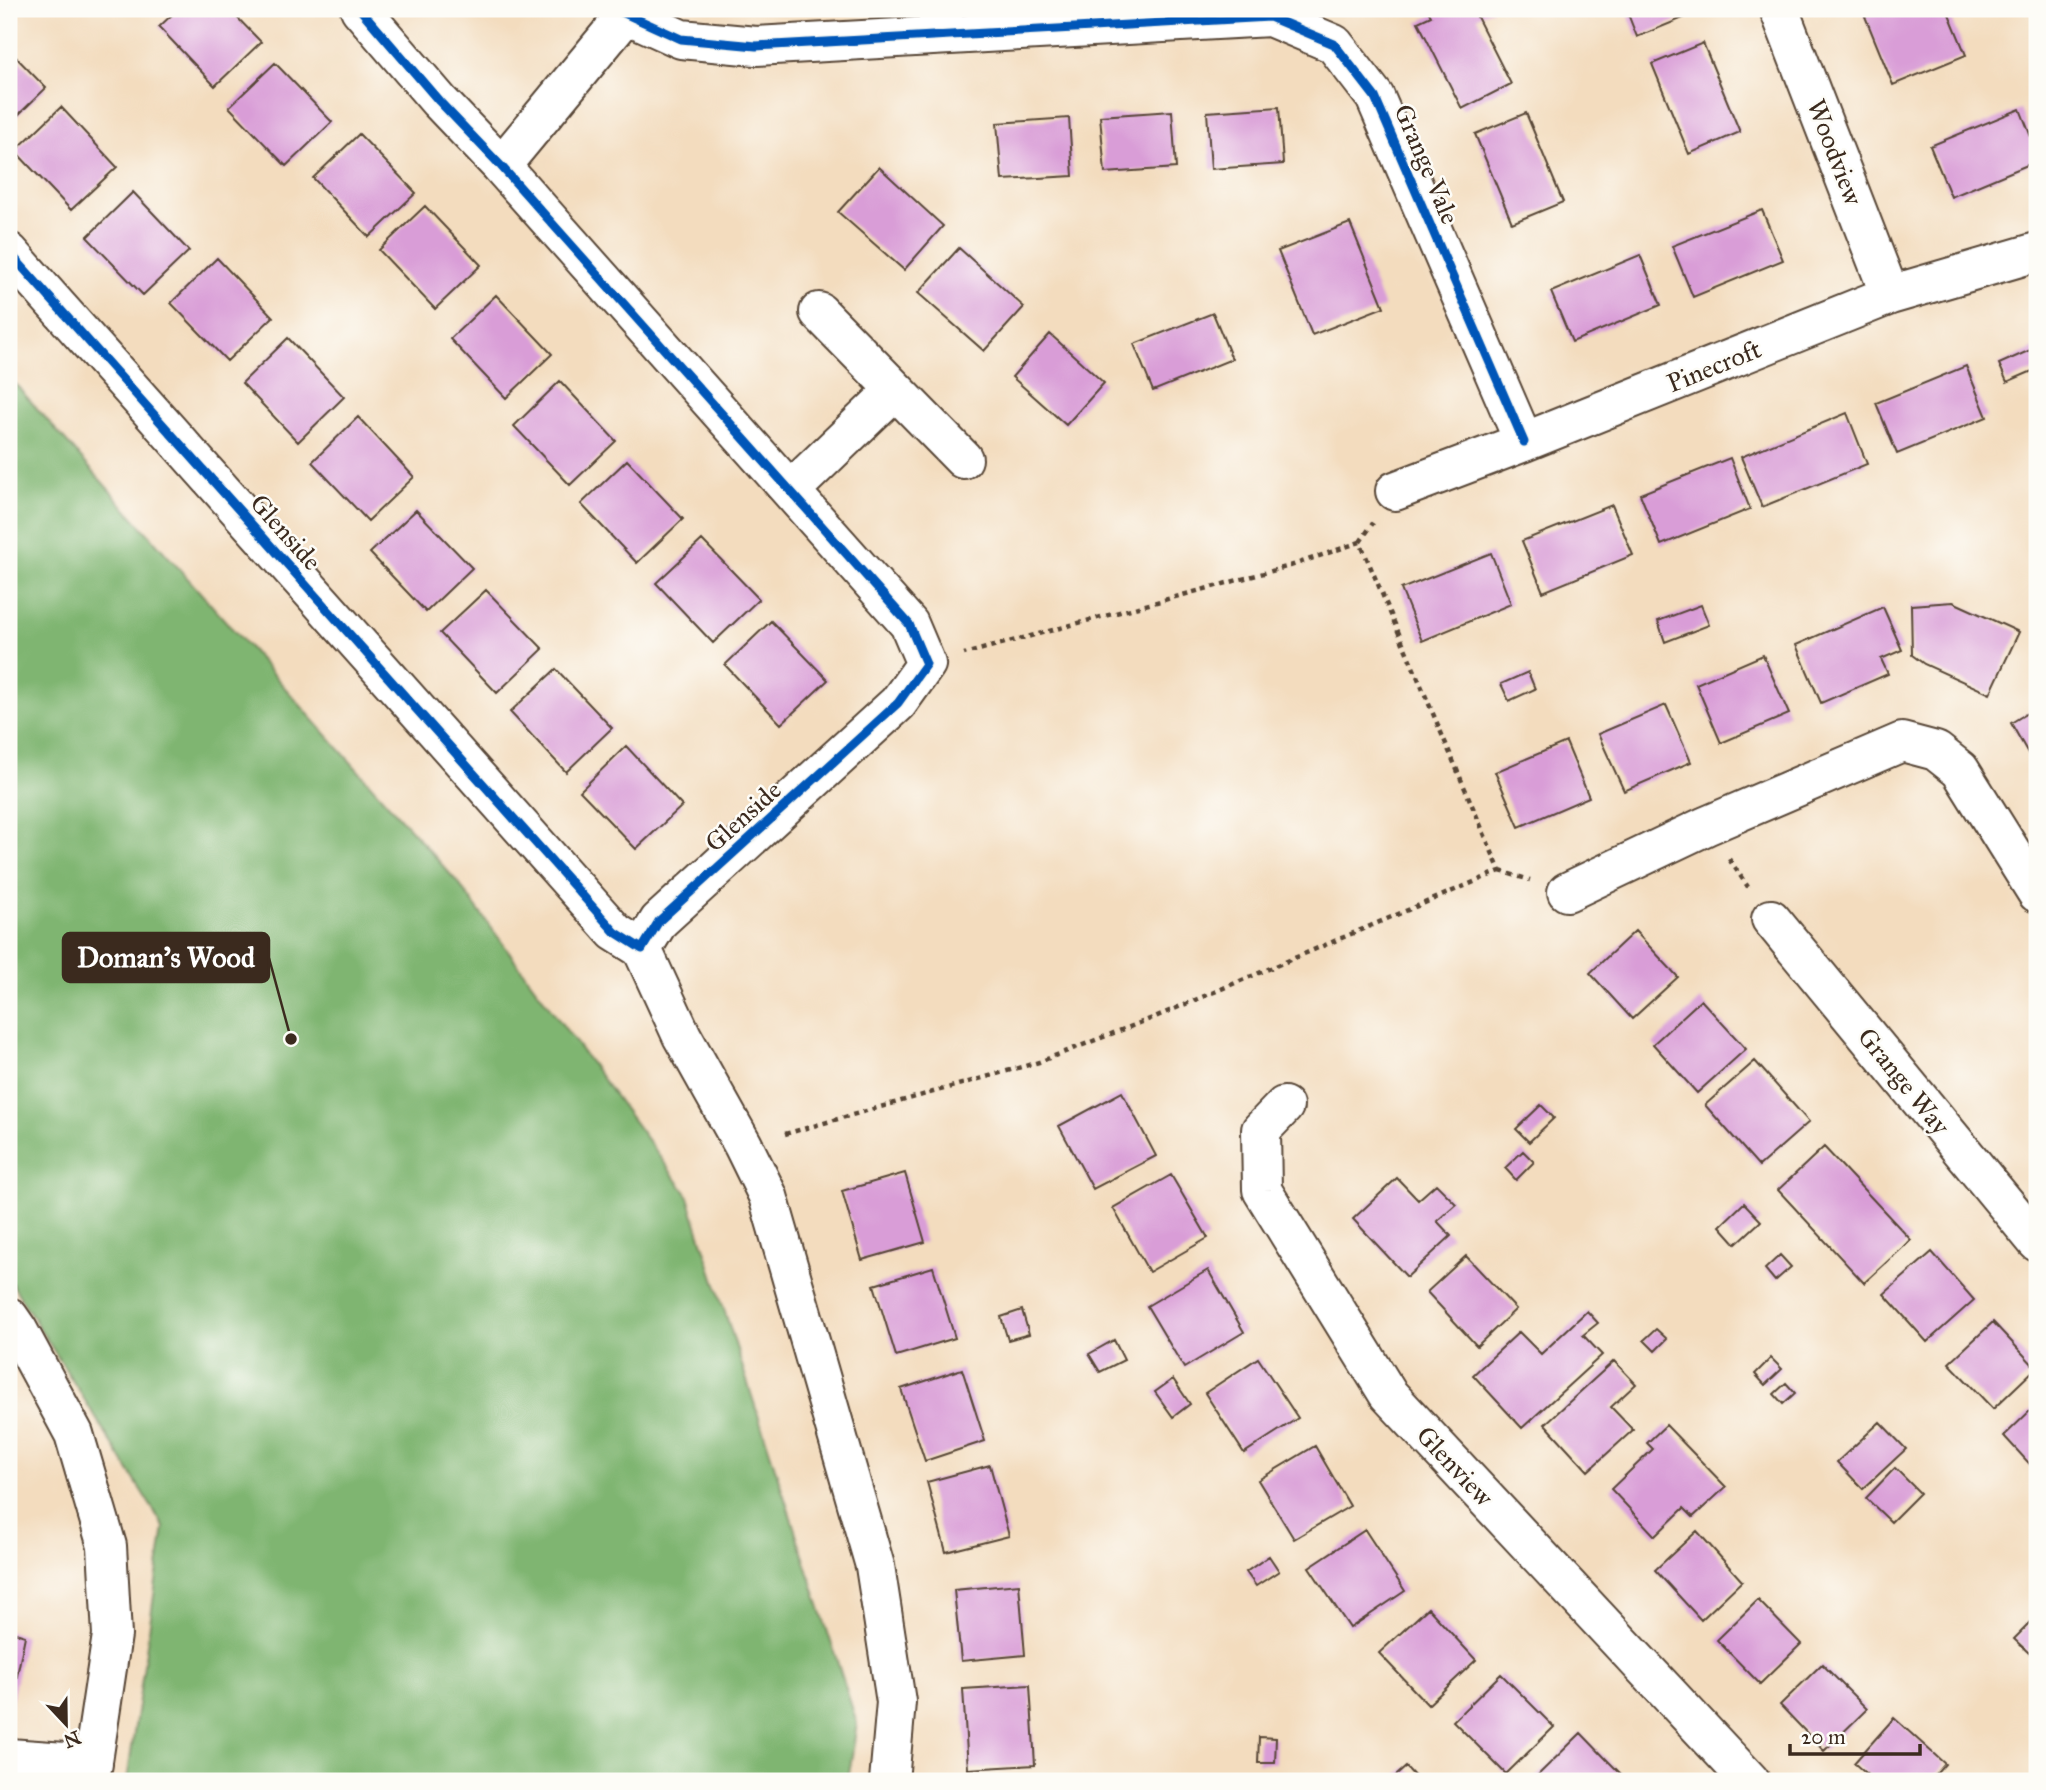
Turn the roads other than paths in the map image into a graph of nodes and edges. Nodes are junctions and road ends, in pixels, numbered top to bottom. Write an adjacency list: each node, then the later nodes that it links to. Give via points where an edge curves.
1 (359, 9): 4 (street)
2 (1779, 9): 7 (street, Woodview)
3 (620, 12): 4 (street); 10 (street, Grange Vale, via 681,39 756,46 1270,17 1334,44 1375,97)
4 (501, 166): 12 (street)
5 (2037, 252): 7 (street, Pinecroft)
6 (9, 253): 17 (street, Glenside, via 615,932)
7 (1891, 295): 10 (street, Pinecroft)
8 (819, 312): 9 (street)
9 (895, 390): 11 (street); 12 (street)
10 (1524, 442): 13 (street, Pinecroft)
11 (964, 459)
12 (791, 490): 17 (street, Glenside, via 909,624 926,664 898,703 659,921)
13 (1395, 491)
14 (1567, 892): 15 (street, via 1902,742 1936,751 1959,770)
15 (2037, 893)
16 (1771, 919): 19 (street, Grange Way)
17 (642, 949): 23 (street, via 682,1036 768,1196 875,1566 896,1702)
18 (1284, 1105): 24 (street, Glenview, via 1261,1130 1262,1190 1388,1394)
19 (2037, 1242)
20 (9, 1317): 22 (street, via 74,1434 107,1546 112,1635)
21 (9, 1758): 22 (street)
22 (91, 1772)
23 (889, 1781)
24 (1750, 1781)

